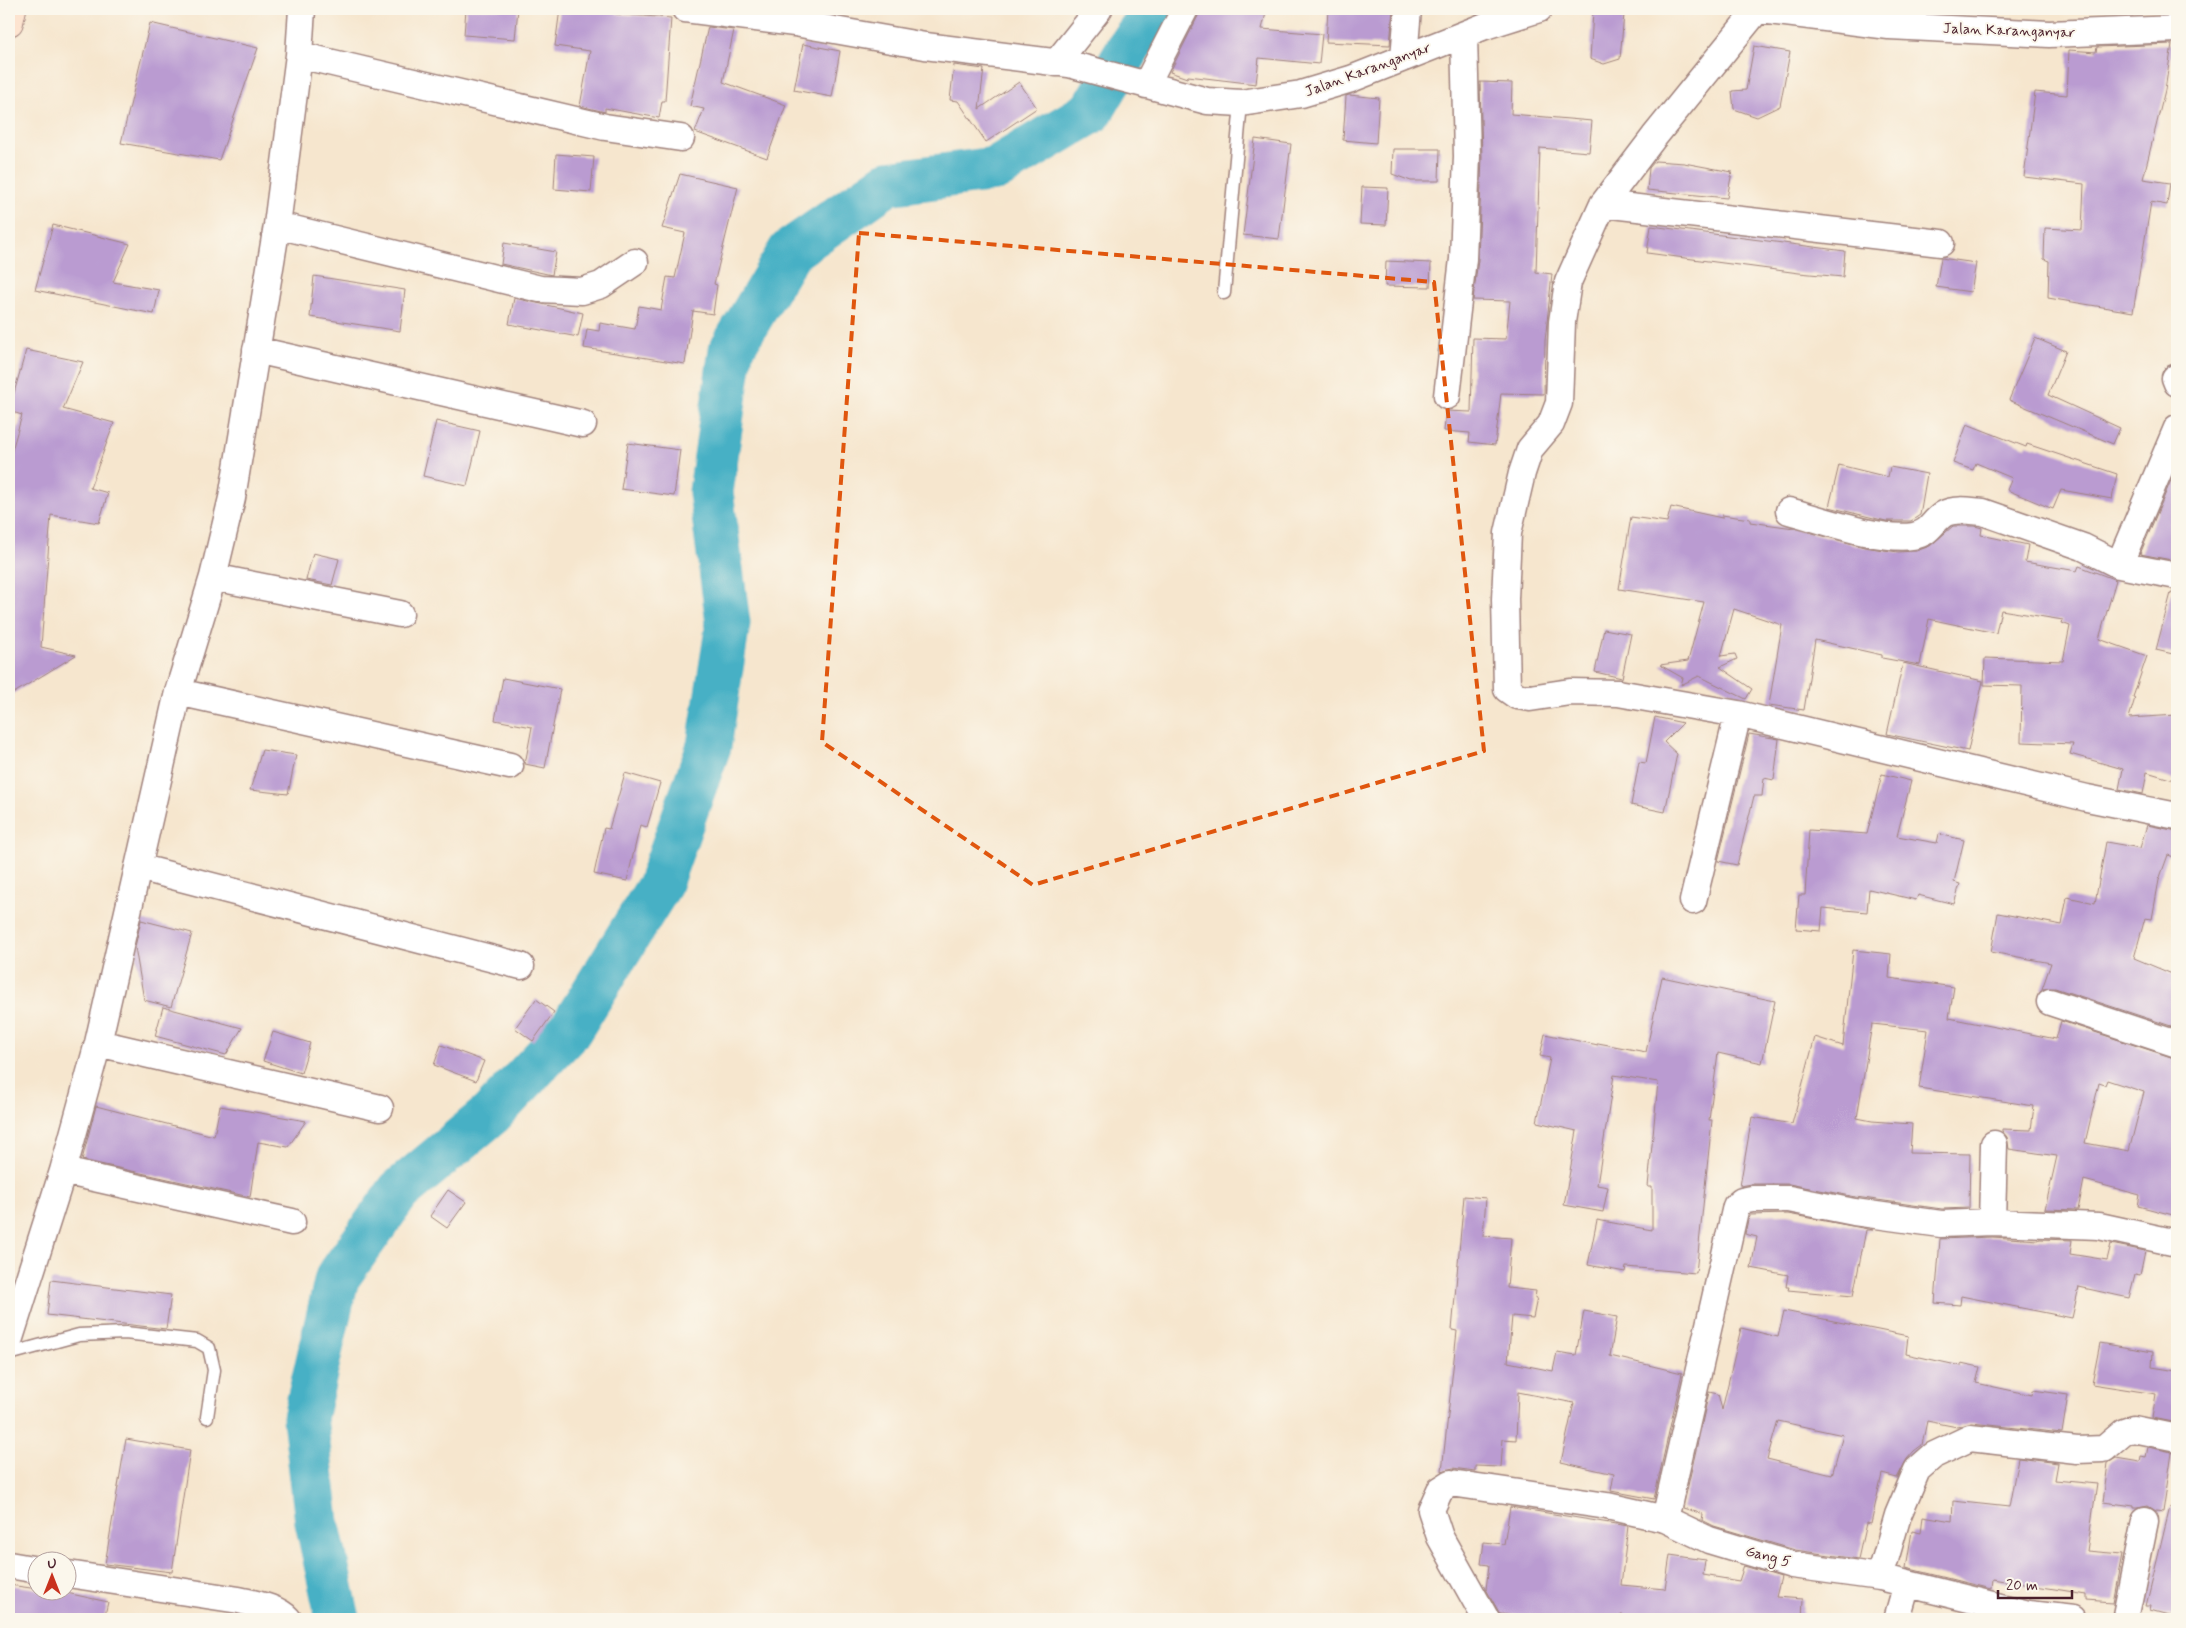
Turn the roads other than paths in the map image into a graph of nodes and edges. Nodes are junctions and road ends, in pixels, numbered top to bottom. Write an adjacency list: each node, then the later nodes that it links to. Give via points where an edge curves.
1 (12, 9): 10 (main road)
2 (302, 9): 13 (street)
3 (685, 9): 9 (street, Jalan Karanganyar)
4 (1099, 9): 15 (street)
5 (1185, 9): 16 (street)
6 (1408, 9): 14 (street)
7 (1539, 9): 11 (street, Jalan Karanganyar)
8 (1754, 9): 12 (street, Jalan Karanganyar, via 1889,26 2048,34); 19 (street)
9 (796, 16): 15 (street, Jalan Karanganyar, via 925,46)
10 (9, 22)
11 (1478, 23): 14 (street, Jalan Karanganyar); 25 (street, via 1462,259)
12 (2177, 29)
13 (299, 55): 18 (street, via 605,127); 20 (street)
14 (1404, 58): 17 (street, Jalan Karanganyar, via 1351,79 1300,94)
15 (1063, 64): 16 (street, Jalan Karanganyar)
16 (1140, 83): 17 (street, Jalan Karanganyar, via 1208,101)
17 (1242, 103): 23 (lane)
18 (681, 138)
19 (1603, 204): 21 (street); 34 (street, via 1568,282 1564,301 1559,403 1551,424 1530,449 1508,533 1505,599 1507,689 1517,696 1530,698 1570,692 1618,693)
20 (277, 225): 22 (street, via 540,289 582,291 601,285); 24 (street)
21 (1941, 243)
22 (635, 262)
23 (1224, 293)
24 (256, 350): 26 (street); 31 (street, via 232,498)
25 (1446, 396)
26 (583, 424)
27 (2177, 428): 29 (street)
28 (1788, 510): 29 (street, via 1875,534 1901,537 1926,533 1945,514 1967,510 1982,512 2083,547)
29 (2120, 565): 30 (street)
30 (2177, 576)
31 (213, 577): 32 (street); 33 (street)
32 (400, 614)
33 (178, 692): 35 (street); 37 (street)
34 (1738, 714): 36 (street, via 2087,798); 38 (street)
35 (510, 766)
36 (2177, 816)
37 (138, 867): 39 (street); 41 (street)
38 (1693, 901)
39 (521, 966)
40 (2050, 1002): 42 (street)
41 (98, 1043): 43 (street); 45 (street)
42 (2177, 1044)
43 (380, 1108)
44 (1994, 1144): 47 (street)
45 (63, 1171): 46 (street); 49 (street)
46 (292, 1222)
47 (1992, 1222): 48 (street, via 2099,1226); 53 (street, via 1941,1224 1789,1199 1752,1199 1736,1206)
48 (2177, 1242)
49 (9, 1341)
50 (9, 1354): 51 (lane, via 79,1335 125,1333 197,1341 208,1348 214,1370)
51 (207, 1417)
52 (2177, 1438): 58 (street, via 2133,1429 2124,1432 2104,1449 2077,1450 1970,1438 1957,1443 1934,1455 1917,1470 1898,1514)
53 (1665, 1520): 58 (street, Gang 5, via 1709,1540 1792,1565); 61 (street, Gang 5, via 1607,1506 1452,1483 1440,1490 1431,1510 1440,1537)
54 (2145, 1521): 64 (street)
55 (9, 1565): 56 (street)
56 (28, 1568)
57 (78, 1576): 60 (street, via 239,1600 264,1606)
58 (1880, 1577): 59 (street, Gang 5)
59 (1907, 1584): 62 (street); 63 (street, Gang 5, via 2029,1614)
60 (288, 1619)
61 (1486, 1619)
62 (1897, 1619)
63 (2073, 1619)
64 (2125, 1619)

